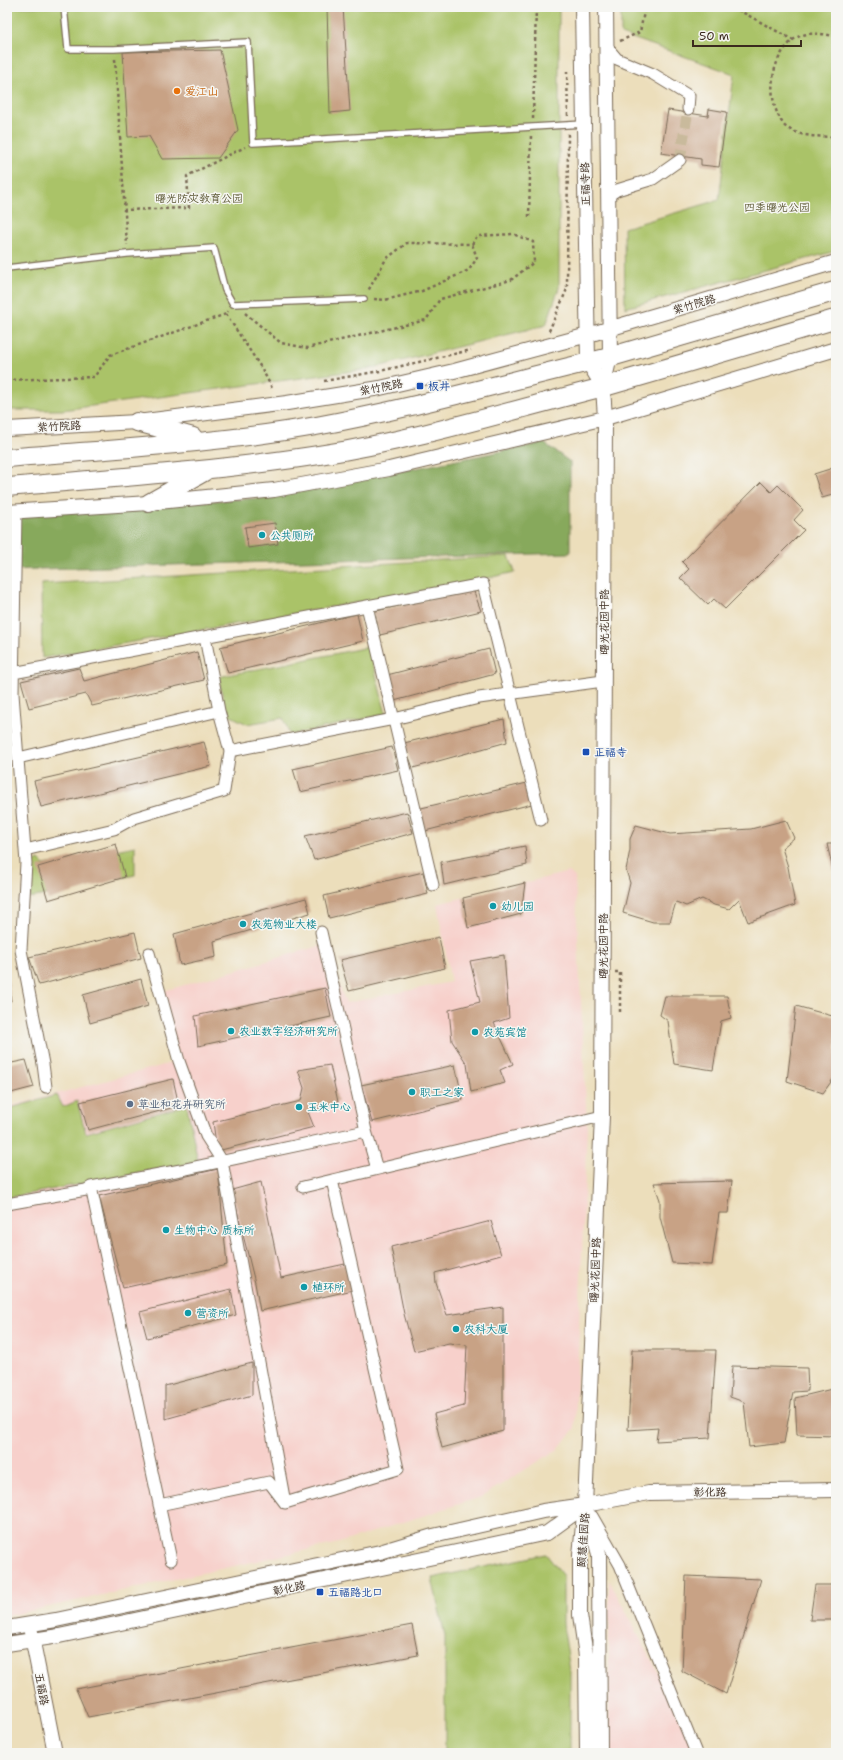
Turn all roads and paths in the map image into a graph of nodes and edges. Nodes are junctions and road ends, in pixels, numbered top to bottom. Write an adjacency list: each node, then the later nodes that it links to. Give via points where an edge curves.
1 (64, 7): 10 (lane, via 68,49)
2 (536, 7): 15 (path, via 534,114)
3 (582, 7): 13 (street, 正福寺路)
4 (606, 7): 9 (street, 正福寺路)
5 (646, 7): 9 (path, via 640,32)
6 (733, 7): 8 (path)
7 (836, 36): 8 (path, via 812,32)
8 (793, 40): 16 (path, via 779,57 772,82 774,106 784,126 806,136)
9 (606, 46): 12 (street, via 617,59 653,74 689,96); 19 (street, 正福寺路)
10 (114, 48): 17 (lane, via 248,42); 20 (path)
11 (568, 70): 14 (path)
12 (688, 109)
13 (584, 124): 14 (lane); 34 (street, 正福寺路)
14 (568, 125): 15 (lane); 33 (path, via 567,289)
15 (531, 127): 17 (lane); 21 (path)
16 (836, 137)
17 (253, 144): 20 (path, via 187,176 189,208)
18 (680, 160): 19 (street, via 653,179 617,190)
19 (608, 196): 32 (street, 正福寺路)
20 (124, 210): 22 (path); 24 (path)
21 (529, 217)
22 (126, 230)
23 (472, 244): 28 (path, via 407,243 386,259); 28 (path, via 477,258 469,270 422,291 385,300); 29 (path, via 477,236 513,234 533,242 534,262 511,280 440,299 426,320 307,348 281,343)
24 (127, 254): 26 (lane); 29 (lane, via 214,248 226,290)
25 (836, 262): 32 (street, 紫竹院路)
26 (7, 268)
27 (836, 291): 37 (highway)
28 (364, 299): 29 (lane)
29 (233, 304): 30 (path)
30 (226, 314): 39 (path, via 110,355 94,377); 42 (path, via 262,369 272,390)
31 (836, 319): 41 (highway)
32 (609, 329): 34 (street, 紫竹院路); 37 (street, 正福寺路)
33 (549, 332)
34 (588, 336): 38 (street, 正福寺路); 44 (street, 紫竹院路, via 380,388)
35 (836, 349): 43 (street)
36 (472, 350): 40 (path)
37 (610, 357): 38 (main road); 41 (street, 正福寺路)
38 (588, 362): 41 (street); 46 (main road, via 424,403 316,426)
39 (7, 380)
40 (318, 382)
41 (603, 387): 43 (street, 曙光花园中路); 48 (main road, via 408,437 320,455)
42 (280, 389)
43 (605, 418): 50 (street, via 389,469 274,490); 55 (street, 曙光花园中路)
44 (138, 422): 45 (street, 紫竹院路); 46 (main road)
45 (7, 429)
46 (205, 440): 47 (main road)
47 (7, 458)
48 (210, 469): 49 (main road); 50 (main road)
49 (7, 487)
50 (150, 503): 51 (street)
51 (12, 512): 54 (street)
52 (367, 606): 53 (street); 56 (street, via 483,584); 58 (street)
53 (205, 637): 54 (street); 57 (street)
54 (14, 673): 60 (street)
55 (603, 681): 56 (street); 67 (street, 曙光花园中路)
56 (511, 694): 58 (street, via 479,698); 61 (street)
57 (219, 711): 59 (street); 60 (street)
58 (394, 718): 59 (street); 63 (street)
59 (230, 751): 62 (street, via 224,791 134,818 114,830)
60 (18, 758): 62 (street)
61 (541, 820)
62 (25, 850): 66 (street, via 21,950)
63 (433, 885)
64 (321, 932): 68 (street)
65 (149, 953): 69 (street, via 179,1061 206,1136)
66 (46, 1087)
67 (602, 1116): 70 (street); 78 (street, 曙光花园中路)
68 (366, 1131): 69 (street); 70 (street)
69 (222, 1161): 72 (street); 76 (street)
70 (377, 1169): 71 (street)
71 (332, 1180): 73 (street); 76 (street, via 398,1469)
72 (91, 1187): 74 (street); 77 (street)
73 (303, 1187)
74 (7, 1204)
75 (836, 1490): 78 (street, 彰化路, via 649,1493)
76 (285, 1502): 77 (street, via 269,1482)
77 (159, 1505): 79 (street)
78 (585, 1505): 80 (street, 彰化路, via 543,1511 433,1536 380,1552); 82 (street, 彰化路, via 547,1532); 85 (street, 颐慧佳园路, via 580,1555 580,1608 586,1656); 86 (street, 颐慧佳园路, via 599,1554); 87 (street, via 620,1565)
79 (170, 1560)
80 (29, 1625): 81 (street, 彰化路); 82 (street, 五福路)
81 (7, 1628)
82 (33, 1640): 83 (street, 彰化路); 84 (street, 五福路)
83 (7, 1644)
84 (55, 1753)
85 (586, 1753)
86 (600, 1753)
87 (696, 1753)

